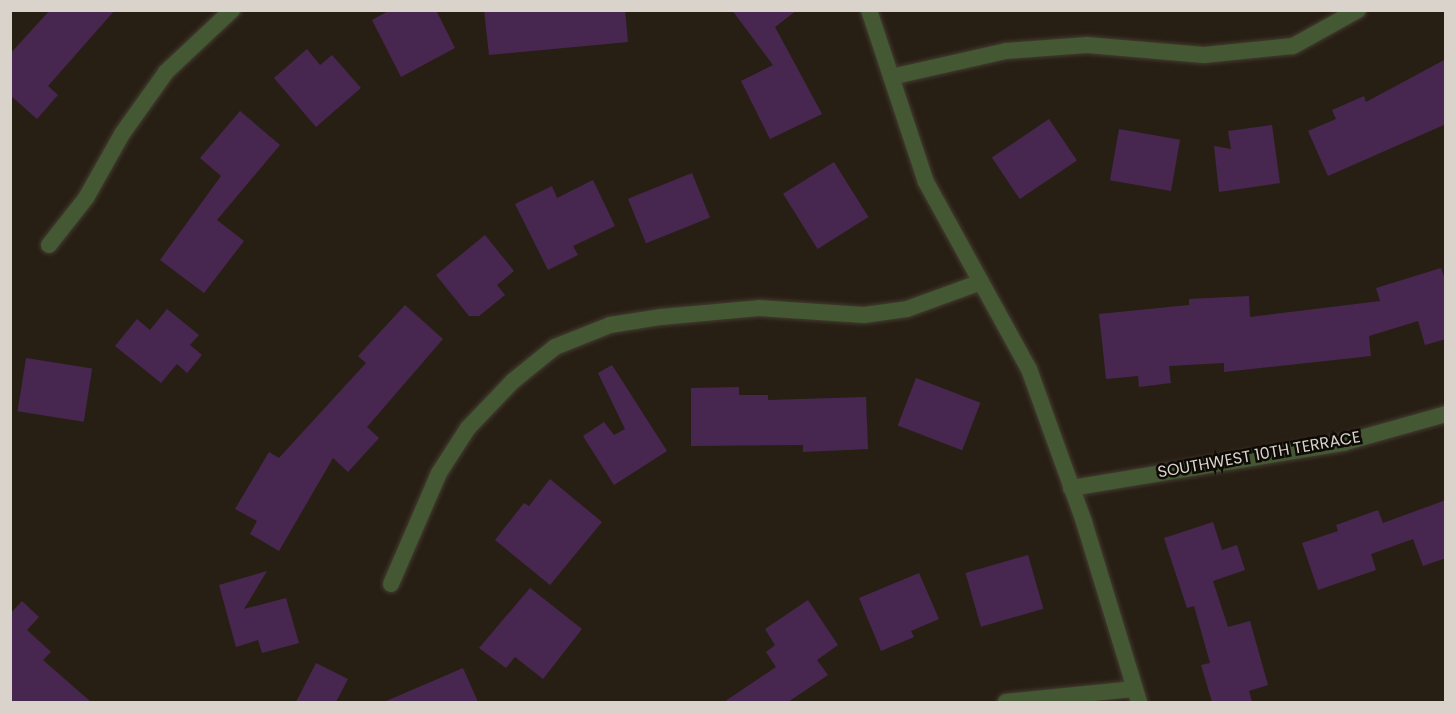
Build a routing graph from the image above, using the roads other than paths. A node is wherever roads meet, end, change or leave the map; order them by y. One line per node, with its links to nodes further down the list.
1 (232, 10): 5 (street)
2 (869, 10): 4 (street)
3 (1358, 10): 4 (street)
4 (891, 76): 6 (street)
5 (48, 244)
6 (981, 282): 8 (street); 9 (street)
7 (1446, 414): 8 (street, SOUTHWEST 10TH TERRACE)
8 (1071, 488): 10 (street)
9 (392, 584)
10 (1136, 696): 11 (street)
11 (1006, 702)

